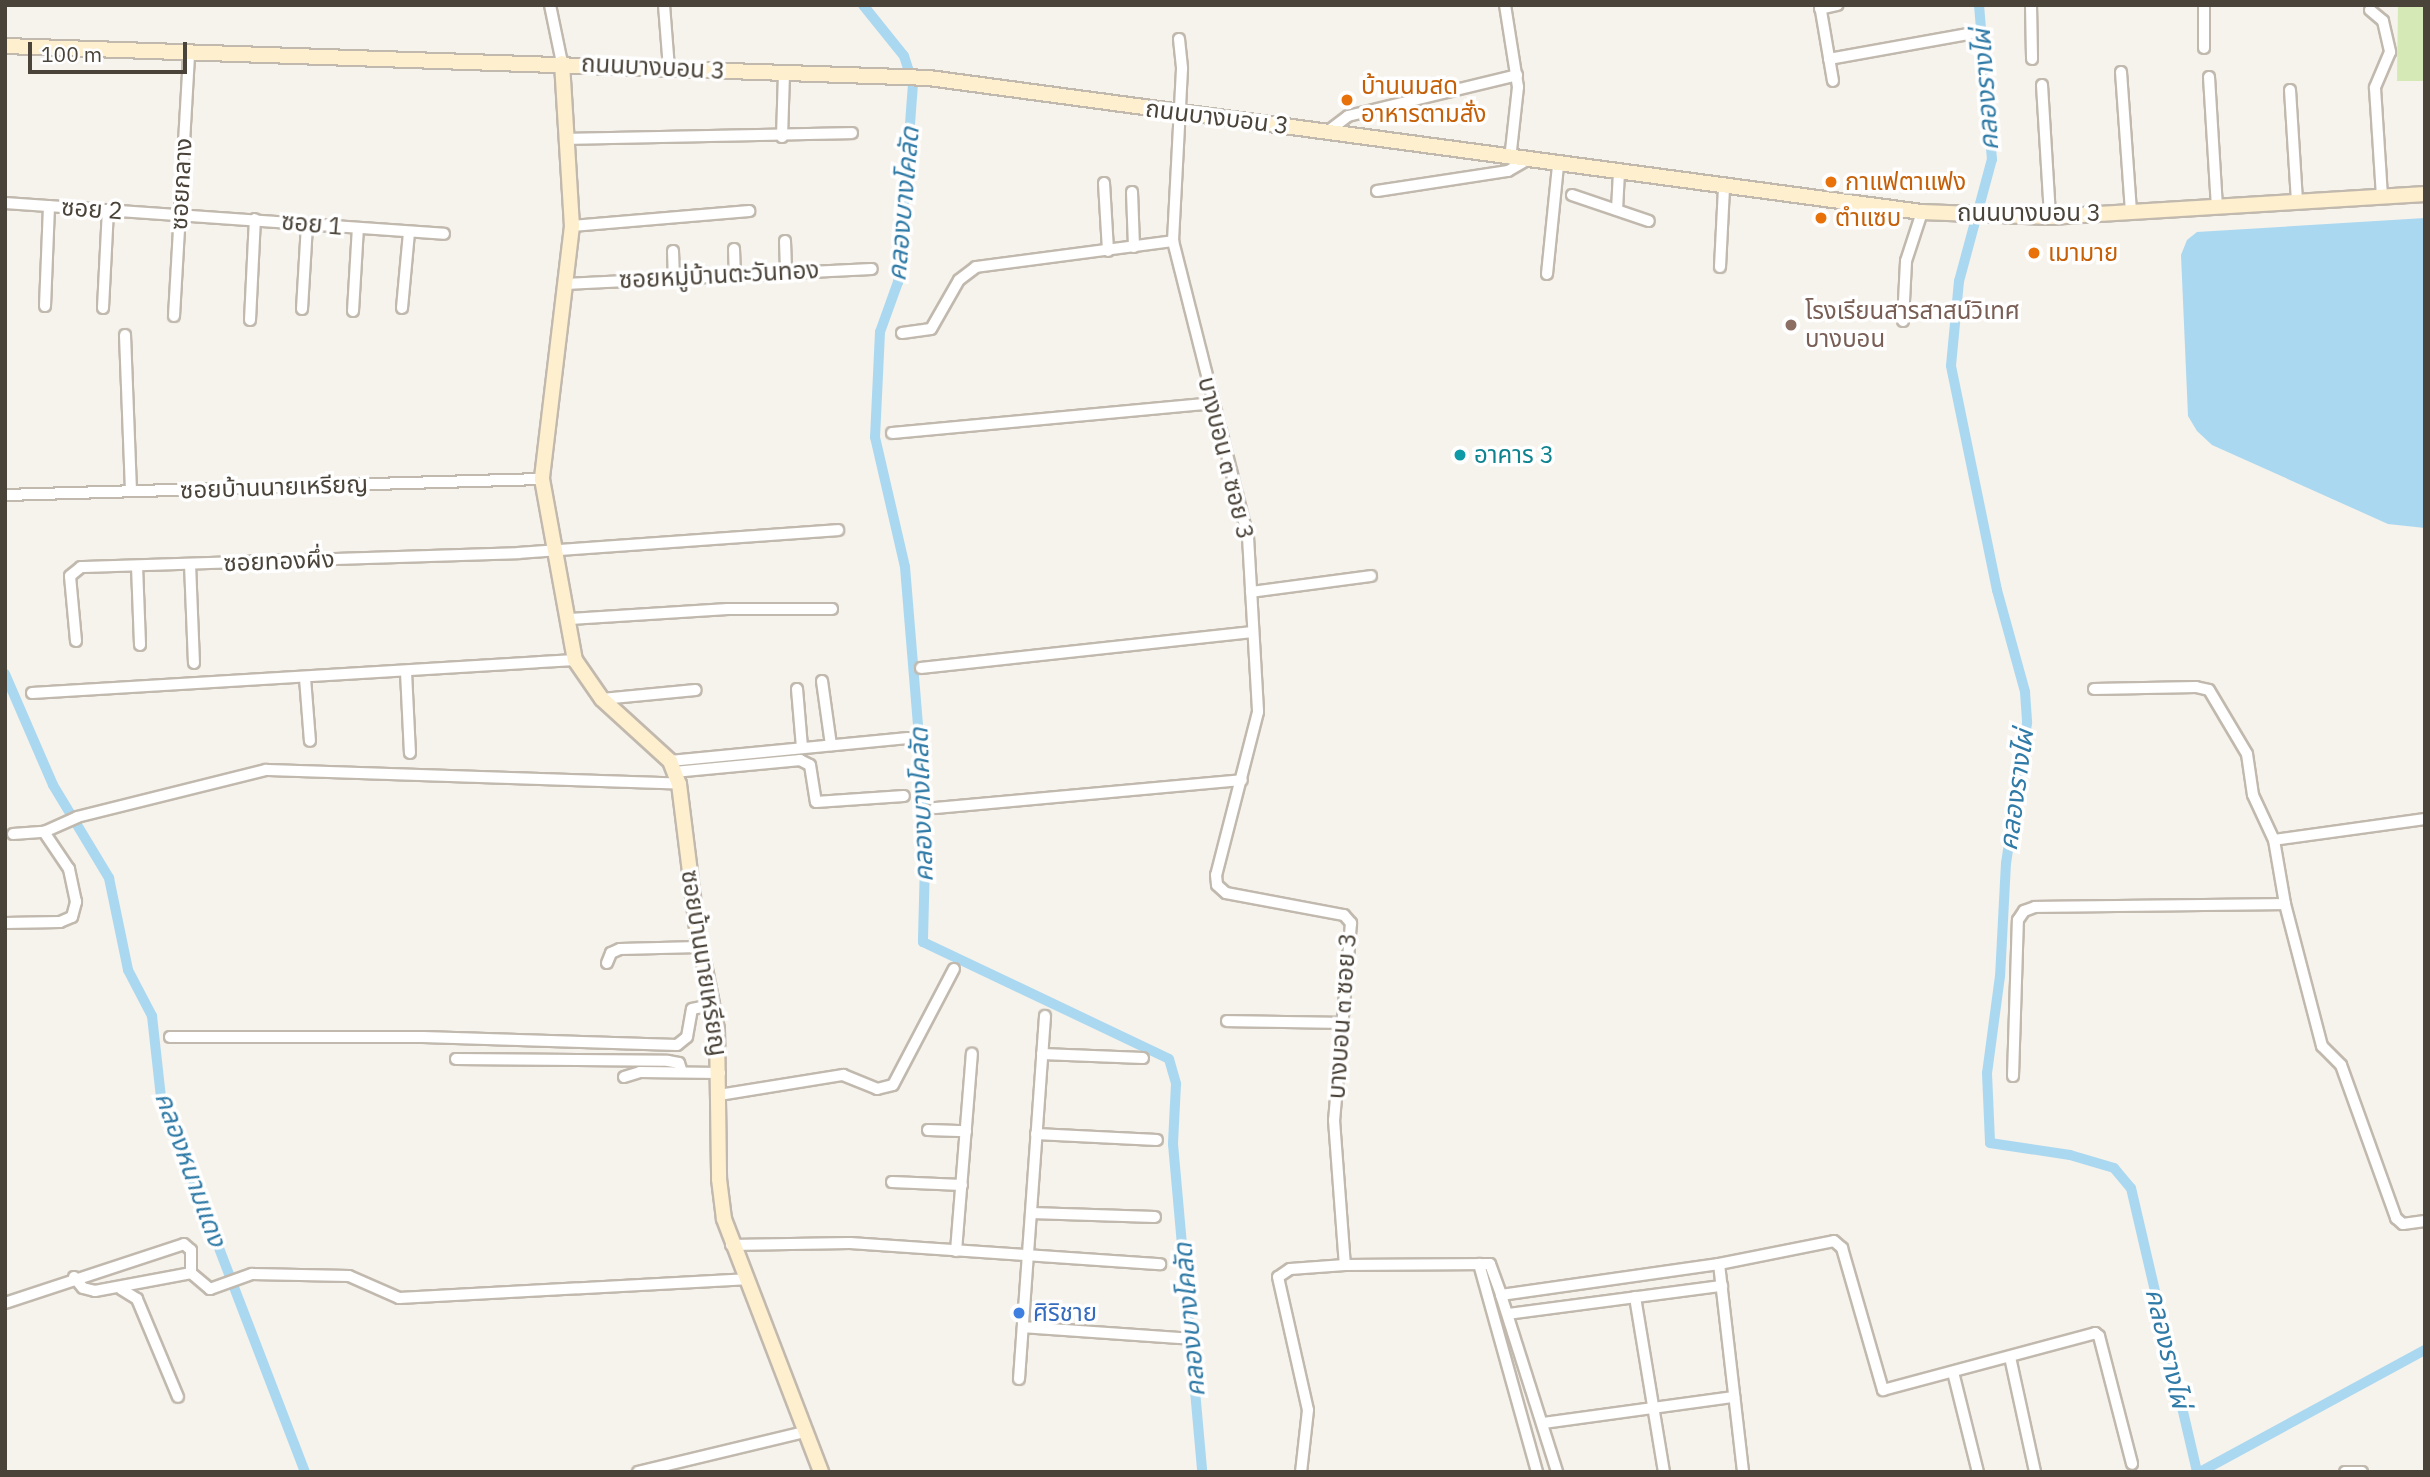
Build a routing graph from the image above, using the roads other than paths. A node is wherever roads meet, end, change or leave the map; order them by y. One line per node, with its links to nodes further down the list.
1 (550, 5): 16 (street)
2 (664, 5): 17 (street)
3 (1505, 5): 20 (street)
4 (1838, 5): 7 (street)
5 (2031, 5): 15 (street)
6 (2204, 5): 12 (street)
7 (1820, 7): 14 (street)
8 (2370, 10): 39 (street)
9 (1974, 33): 14 (street)
10 (1180, 39): 25 (street, บางบอน ๓ ซอย 3)
11 (5, 46): 13 (main road, ถนนบางบอน 3)
12 (2204, 48)
13 (189, 52): 16 (main road, ถนนบางบอน 3); 49 (street, ซอยกลาง)
14 (1829, 59): 22 (street)
15 (2032, 59)
16 (562, 63): 17 (main road, ถนนบางบอน 3); 29 (main road)
17 (669, 68): 19 (main road, ถนนบางบอน 3)
18 (2121, 72): 48 (street)
19 (784, 73): 25 (main road, ถนนบางบอน 3); 28 (street)
20 (1517, 75): 26 (street); 30 (street)
21 (2209, 77): 43 (street)
22 (1833, 81)
23 (2042, 85): 50 (street)
24 (2290, 90): 40 (street)
25 (1178, 113): 26 (main road, ถนนบางบอน 3); 59 (street, บางบอน ๓ ซอย 3)
26 (1327, 132): 30 (main road, ถนนบางบอน 3)
27 (852, 133): 28 (street)
28 (782, 137): 29 (street)
29 (567, 139): 54 (main road)
30 (1518, 160): 31 (main road, ถนนบางบอน 3); 35 (street)
31 (1558, 165): 32 (main road, ถนนบางบอน 3); 68 (street)
32 (1619, 173): 34 (main road, ถนนบางบอน 3); 45 (street)
33 (1104, 183): 63 (street)
34 (1724, 187): 47 (main road, ถนนบางบอน 3); 64 (street)
35 (1377, 191)
36 (1132, 192): 60 (street)
37 (2425, 194): 39 (main road, ถนนบางบอน 3)
38 (1572, 195): 45 (street)
39 (2382, 197): 40 (main road, ถนนบางบอน 3)
40 (2297, 202): 43 (main road, ถนนบางบอน 3)
41 (5, 203): 42 (street, ซอย 2)
42 (49, 206): 44 (street, ซอย 2); 71 (street)
43 (2217, 207): 48 (main road, ถนนบางบอน 3)
44 (108, 209): 49 (street, ซอย 2); 72 (street)
45 (1617, 210): 52 (street)
46 (749, 211): 54 (street)
47 (1922, 212): 50 (main road, ถนนบางบอน 3); 78 (street)
48 (2131, 212): 50 (main road, ถนนบางบอน 3)
49 (179, 214): 51 (street, ซอย 1); 76 (street, ซอยกลาง)
50 (2050, 217)
51 (255, 219): 53 (street, ซอย 1); 77 (street)
52 (1649, 221)
53 (307, 224): 55 (street, ซอย 1); 73 (street)
54 (572, 226): 70 (main road)
55 (358, 228): 56 (street, ซอย 1); 75 (street)
56 (409, 232): 57 (street, ซอย 1); 74 (street)
57 (444, 234)
58 (785, 241): 66 (street)
59 (1174, 241): 60 (street); 81 (street, บางบอน ๓ ซอย 3)
60 (1134, 247): 63 (street)
61 (734, 249): 67 (street)
62 (673, 251): 69 (street)
63 (1108, 251): 79 (street)
64 (1720, 267)
65 (872, 269): 66 (street, ซอยหมู่บ้านตะวันทอง)
66 (786, 271): 67 (street, ซอยหมู่บ้านตะวันทอง)
67 (735, 273): 69 (street, ซอยหมู่บ้านตะวันทอง)
68 (1547, 274)
69 (674, 275): 70 (street, ซอยหมู่บ้านตะวันทอง)
70 (565, 284): 83 (main road)
71 (45, 306)
72 (103, 308)
73 (302, 309)
74 (402, 309)
75 (353, 311)
76 (174, 316)
77 (250, 320)
78 (1903, 321)
79 (902, 333)
80 (125, 335): 84 (street)
81 (1213, 403): 82 (street); 91 (street, บางบอน ๓ ซอย 3)
82 (892, 433)
83 (542, 479): 84 (street, ซอยบ้านนายเหรียญ); 87 (main road)
84 (131, 491): 85 (street, ซอยบ้านนายเหรียญ)
85 (5, 495)
86 (838, 530): 87 (street, ซอยทองผึ่ง)
87 (558, 548): 88 (street, ซอยทองผึ่ง); 93 (main road)
88 (190, 564): 89 (street, ซอยทองผึ่ง); 98 (street)
89 (137, 566): 95 (street, ซอยทองผึ่ง); 96 (street)
90 (1371, 576): 91 (street)
91 (1251, 592): 94 (street, บางบอน ๓ ซอย 3)
92 (832, 609): 93 (street)
93 (570, 619): 97 (main road)
94 (1252, 632): 99 (street); 114 (street, บางบอน ๓ ซอย 3)
95 (76, 642)
96 (140, 645)
97 (575, 660): 100 (street); 107 (main road)
98 (194, 663)
99 (921, 668)
100 (405, 672): 101 (street); 112 (street)
101 (305, 678): 106 (street); 109 (street)
102 (822, 681): 110 (street)
103 (797, 689): 111 (street)
104 (2094, 689): 120 (street)
105 (696, 690): 107 (street)
106 (32, 693)
107 (603, 699): 113 (main road)
108 (908, 738): 110 (street)
109 (310, 741)
110 (831, 745): 111 (street)
111 (802, 747): 113 (street)
112 (410, 753)
113 (675, 772): 115 (street); 118 (street); 123 (main road, ซอยบ้านนายเหรียญ)
114 (1242, 780): 116 (street); 129 (street, บางบอน ๓ ซอย 3)
115 (904, 796)
116 (935, 808)
117 (2425, 819): 120 (street)
118 (44, 832): 119 (street); 122 (street)
119 (13, 834)
120 (2274, 840): 121 (street)
121 (2285, 904): 137 (street); 148 (street)
122 (5, 923)
123 (699, 947): 124 (street); 126 (main road, ซอยบ้านนายเหรียญ)
124 (607, 963)
125 (954, 969): 139 (street)
126 (711, 1004): 130 (street); 136 (main road, ซอยบ้านนายเหรียญ)
127 (1045, 1016): 132 (street)
128 (1227, 1021): 129 (street)
129 (1342, 1023): 155 (street, บางบอน ๓ ซอย 3)
130 (170, 1037)
131 (972, 1054): 141 (street)
132 (1042, 1054): 133 (street); 142 (street)
133 (1143, 1058)
134 (456, 1059): 135 (street)
135 (682, 1072): 136 (street); 138 (street)
136 (720, 1073): 139 (main road, ซอยบ้านนายเหรียญ)
137 (2013, 1076)
138 (624, 1077)
139 (719, 1095): 149 (main road, ซอยบ้านนายเหรียญ)
140 (928, 1130): 141 (street)
141 (966, 1131): 145 (street)
142 (1036, 1133): 143 (street); 146 (street)
143 (1157, 1140)
144 (892, 1182): 145 (street)
145 (962, 1185): 150 (street)
146 (1031, 1213): 147 (street); 151 (street)
147 (1155, 1217)
148 (2425, 1221)
149 (731, 1245): 150 (street); 158 (main road, ซอยบ้านนายเหรียญ)
150 (956, 1251): 151 (street)
151 (1026, 1255): 152 (street); 165 (street)
152 (1160, 1264)
153 (1479, 1264): 155 (street); 161 (street); 180 (street)
154 (1719, 1264): 159 (street); 161 (street); 168 (street)
155 (1345, 1265): 179 (street)
156 (191, 1273): 157 (street); 158 (street); 160 (street)
157 (74, 1277): 160 (street); 163 (street)
158 (745, 1279): 174 (main road, ซอยบ้านนายเหรียญ)
159 (1722, 1286): 162 (street); 171 (street)
160 (121, 1289): 170 (street)
161 (1501, 1295): 164 (street)
162 (1635, 1297): 164 (street); 172 (street)
163 (5, 1303)
164 (1508, 1314): 173 (street)
165 (1023, 1327): 166 (street); 169 (street)
166 (1182, 1338)
167 (2010, 1357): 168 (street); 175 (street); 185 (street)
168 (1953, 1372): 184 (street)
169 (1019, 1378)
170 (178, 1397)
171 (1734, 1398): 172 (street); 183 (street)
172 (1654, 1406): 173 (street); 182 (street)
173 (1543, 1423): 176 (street)
174 (806, 1432): 177 (street); 178 (main road, ซอยบ้านนายเหรียญ)
175 (2132, 1464)
176 (1557, 1471): 181 (street)
177 (638, 1472)
178 (821, 1472)
179 (1301, 1472)
180 (1537, 1472)
181 (1550, 1472)
182 (1664, 1472)
183 (1743, 1472)
184 (1978, 1472)
185 (2035, 1472)
186 (2345, 1472): 187 (street)
187 (2362, 1472)

